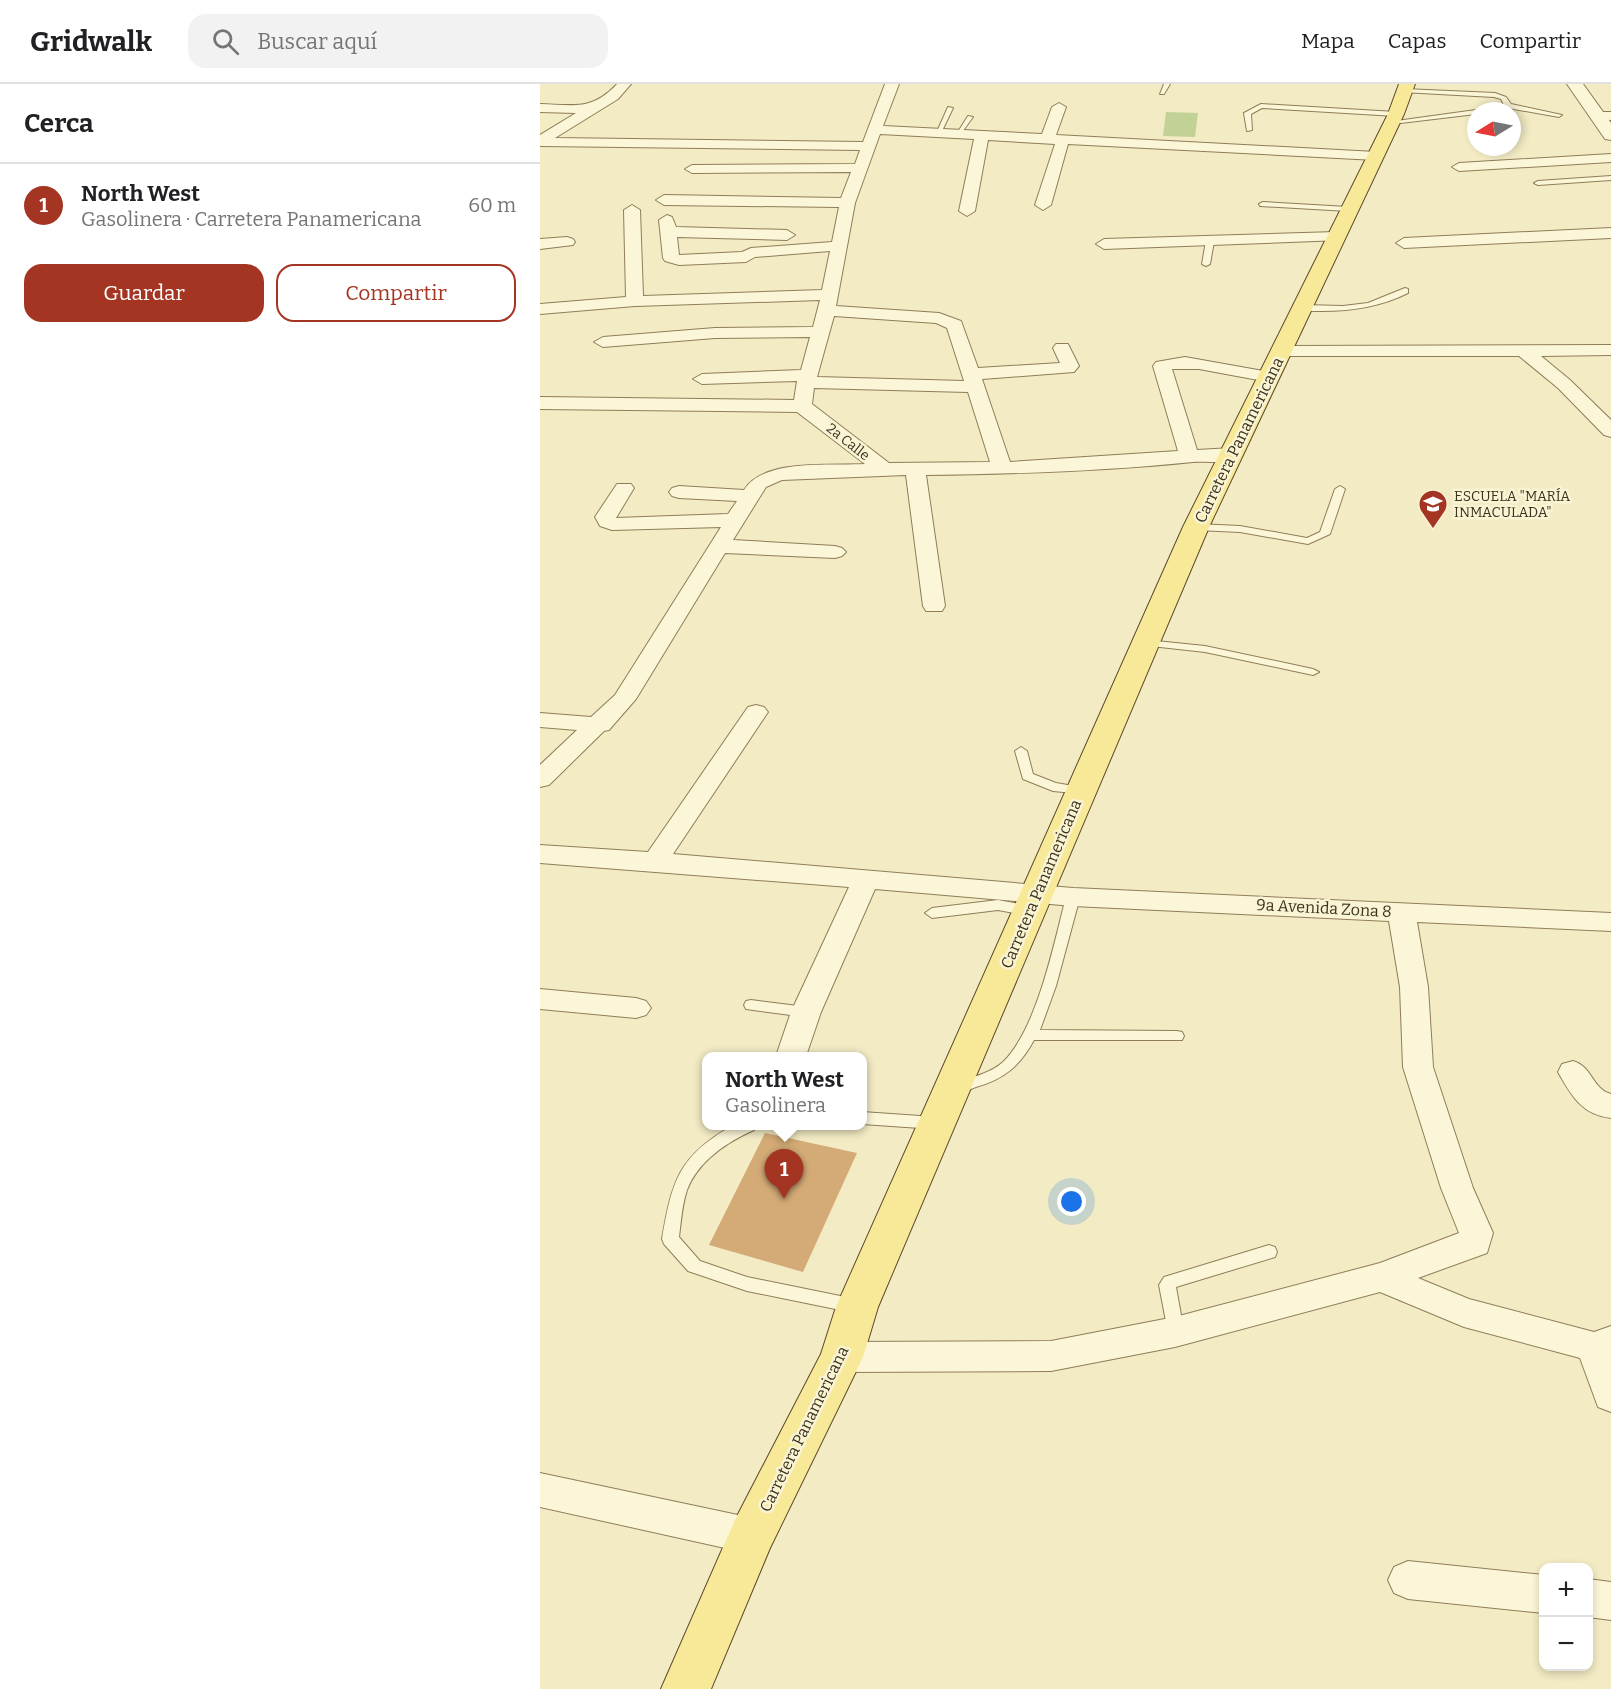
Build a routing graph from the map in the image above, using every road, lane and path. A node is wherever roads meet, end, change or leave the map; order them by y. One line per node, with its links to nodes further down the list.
1 (624, 84): 13 (street)
2 (892, 84): 23 (street)
3 (1167, 84): 6 (lane)
4 (1575, 84): 16 (street)
5 (1590, 84): 16 (street)
6 (1162, 93)
7 (1506, 102): 8 (lane)
8 (1400, 103): 14 (lane); 18 (lane); 27 (main road, Carretera Panamericana)
9 (1059, 107): 24 (street)
10 (540, 108): 13 (street)
11 (950, 108): 19 (lane)
12 (1521, 108): 15 (lane)
13 (593, 109): 25 (street)
14 (1467, 111)
15 (1559, 115)
16 (1607, 115): 22 (street)
17 (970, 117): 20 (lane)
18 (1249, 130)
19 (938, 133): 20 (street); 23 (street)
20 (958, 134): 21 (street)
21 (982, 135): 24 (street); 40 (street)
22 (1611, 135)
23 (872, 138): 25 (street); 31 (street)
24 (1055, 138): 26 (street); 38 (street)
25 (540, 141)
26 (1138, 143): 27 (street); 28 (street)
27 (1376, 156): 41 (main road, Carretera Panamericana)
28 (1131, 157)
29 (1611, 158): 30 (street)
30 (1459, 167)
31 (859, 168): 32 (street); 36 (street)
32 (692, 169)
33 (1611, 178): 34 (lane)
34 (1538, 183)
35 (664, 200): 36 (street)
36 (847, 203): 43 (street)
37 (1263, 204): 41 (lane)
38 (1043, 205)
39 (632, 210): 53 (street)
40 (967, 212)
41 (1342, 223): 45 (street); 55 (main road, Carretera Panamericana)
42 (1611, 233): 46 (street)
43 (839, 241): 50 (street); 50 (street); 54 (street)
44 (567, 242): 47 (street)
45 (1210, 242): 48 (street); 51 (lane)
46 (1404, 243)
47 (540, 244)
48 (1104, 244)
49 (706, 246): 50 (street)
50 (750, 253)
51 (1206, 264)
52 (1405, 291): 55 (lane)
53 (635, 302): 54 (street); 56 (street)
54 (828, 302): 57 (street); 65 (street)
55 (1303, 308): 62 (main road, Carretera Panamericana)
56 (540, 309)
57 (819, 332): 58 (street); 64 (street)
58 (603, 342)
59 (1062, 348): 65 (street)
60 (1523, 350): 61 (street); 62 (street); 68 (street)
61 (1611, 350)
62 (1276, 364): 69 (main road, Carretera Panamericana); 70 (street)
63 (702, 379): 64 (street)
64 (807, 379): 65 (street); 67 (street)
65 (974, 381): 71 (street)
66 (540, 403): 67 (street)
67 (802, 406): 72 (street, 2a Calle)
68 (1611, 431)
69 (1232, 454): 70 (street, 2a Calle); 79 (main road, Carretera Panamericana)
70 (1189, 457): 71 (street, 2a Calle)
71 (1002, 468): 73 (street, 2a Calle)
72 (884, 469): 73 (street, 2a Calle); 77 (street)
73 (915, 470): 82 (street)
74 (624, 488): 78 (street)
75 (1340, 489): 79 (lane)
76 (679, 492): 77 (street)
77 (751, 496): 78 (street)
78 (735, 520): 80 (street)
79 (1196, 527): 83 (main road, Carretera Panamericana)
80 (720, 546): 81 (street); 87 (street)
81 (835, 552)
82 (934, 606)
83 (1146, 643): 84 (lane); 90 (main road, Carretera Panamericana)
84 (1313, 672)
85 (756, 712): 92 (street)
86 (540, 720): 87 (street)
87 (600, 725): 89 (street)
88 (1020, 750): 90 (lane)
89 (540, 779)
90 (1082, 791): 95 (main road, Carretera Panamericana)
91 (540, 854): 92 (street, 9a Avenida Zona 8)
92 (655, 861): 93 (street, 9a Avenida Zona 8)
93 (866, 880): 95 (street, 9a Avenida Zona 8); 102 (street)
94 (1073, 897): 95 (street, 9a Avenida Zona 8); 96 (street, 9a Avenida Zona 8); 103 (lane)
95 (1033, 902): 97 (lane); 107 (main road, Carretera Panamericana)
96 (1401, 912): 98 (street, 9a Avenida Zona 8); 113 (street)
97 (932, 913)
98 (1611, 922)
99 (540, 999): 101 (street)
100 (751, 1005): 102 (lane)
101 (636, 1008)
102 (806, 1012): 105 (street)
103 (1028, 1035): 104 (lane); 107 (lane)
104 (1177, 1036)
105 (792, 1052)
106 (1573, 1072): 108 (street)
107 (952, 1089): 110 (main road, Carretera Panamericana)
108 (1611, 1106)
109 (867, 1118): 110 (lane)
110 (937, 1123): 114 (main road, Carretera Panamericana)
111 (737, 1130): 114 (lane)
112 (1269, 1252): 115 (lane)
113 (1381, 1277): 115 (street); 116 (street)
114 (857, 1307): 117 (main road, Carretera Panamericana)
115 (1174, 1332): 117 (street)
116 (1603, 1344): 118 (street)
117 (842, 1357): 120 (main road, Carretera Panamericana)
118 (1611, 1396)
119 (540, 1490): 120 (street)
120 (752, 1536): 125 (main road, Carretera Panamericana)
121 (1408, 1580): 122 (street)
122 (1539, 1593)
123 (1593, 1598): 124 (street)
124 (1611, 1600)
125 (686, 1689)

